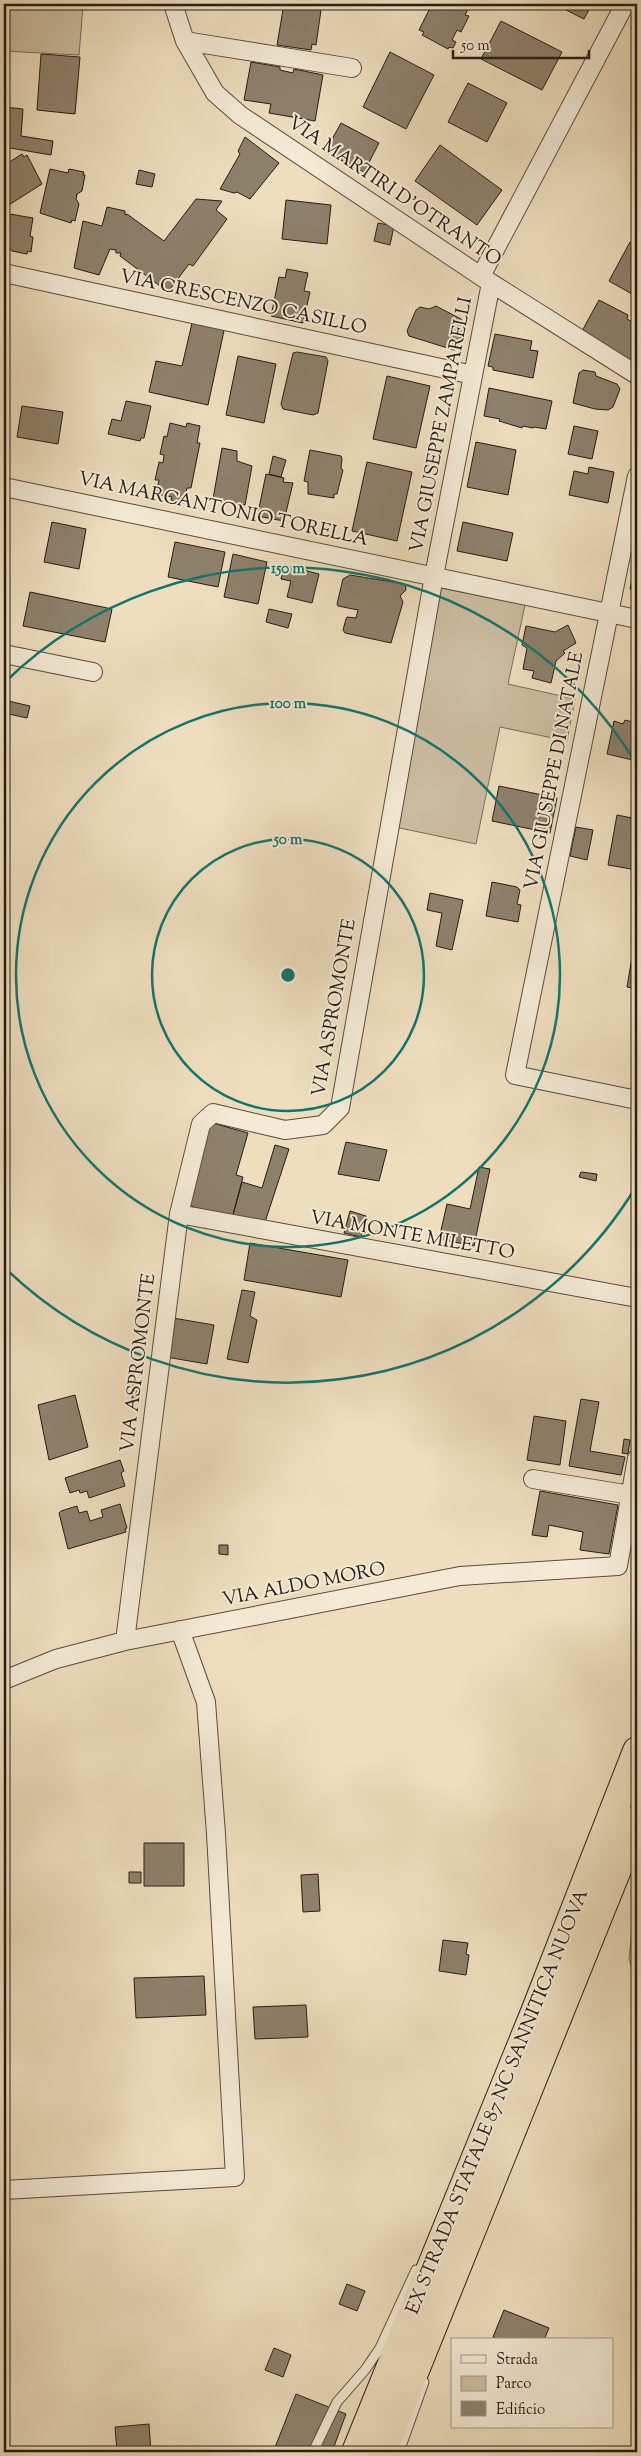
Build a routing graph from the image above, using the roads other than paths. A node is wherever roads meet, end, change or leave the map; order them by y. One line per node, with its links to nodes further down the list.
1 (173, 4): 3 (street, VIA MARTIRI D'OTRANTO)
2 (625, 4): 6 (street, VIA GIUSEPPE ZAMPARELLI)
3 (185, 40): 4 (street); 6 (street, VIA MARTIRI D'OTRANTO)
4 (352, 68)
5 (4, 273): 7 (street, VIA CRESCENZO CASILLO)
6 (486, 279): 7 (street, VIA GIUSEPPE ZAMPARELLI); 8 (street, VIA MARTIRI D'OTRANTO)
7 (473, 375): 11 (street, VIA GIUSEPPE ZAMPARELLI)
8 (637, 376)
9 (637, 476): 12 (street, VIA GIUSEPPE DI NATALE)
10 (4, 486): 11 (street, VIA MARCANTONIO TORELLA)
11 (434, 576): 12 (street, VIA MARCANTONIO TORELLA); 17 (street, VIA ASPROMONTE)
12 (608, 613): 13 (street, VIA MARCANTONIO TORELLA); 16 (street, VIA GIUSEPPE DI NATALE)
13 (637, 619)
14 (4, 654): 15 (street)
15 (93, 672)
16 (637, 1100)
17 (179, 1214): 18 (street, VIA MONTE MILETTO); 23 (street, VIA ASPROMONTE)
18 (637, 1298)
19 (637, 1458): 21 (street)
20 (533, 1480): 21 (street)
21 (631, 1495): 22 (street, VIA ALDO MORO)
22 (180, 1630): 23 (street, VIA ALDO MORO); 28 (street)
23 (125, 1641): 24 (street, VIA ALDO MORO)
24 (4, 1680)
25 (637, 1751): 27 (highway, EX STRADA STATALE 87 NC SANNITICA NUOVA)
26 (637, 1820): 31 (highway, EX STRADA STATALE 87 NC SANNITICA NUOVA)
27 (470, 2171): 29 (lane); 35 (highway, EX STRADA STATALE 87 NC SANNITICA NUOVA)
28 (4, 2190)
29 (431, 2242)
30 (422, 2259): 34 (lane)
31 (455, 2271): 32 (lane); 36 (highway, EX STRADA STATALE 87 NC SANNITICA NUOVA)
32 (437, 2342)
33 (429, 2369): 37 (lane)
34 (313, 2452)
35 (356, 2452)
36 (382, 2452)
37 (399, 2452)

